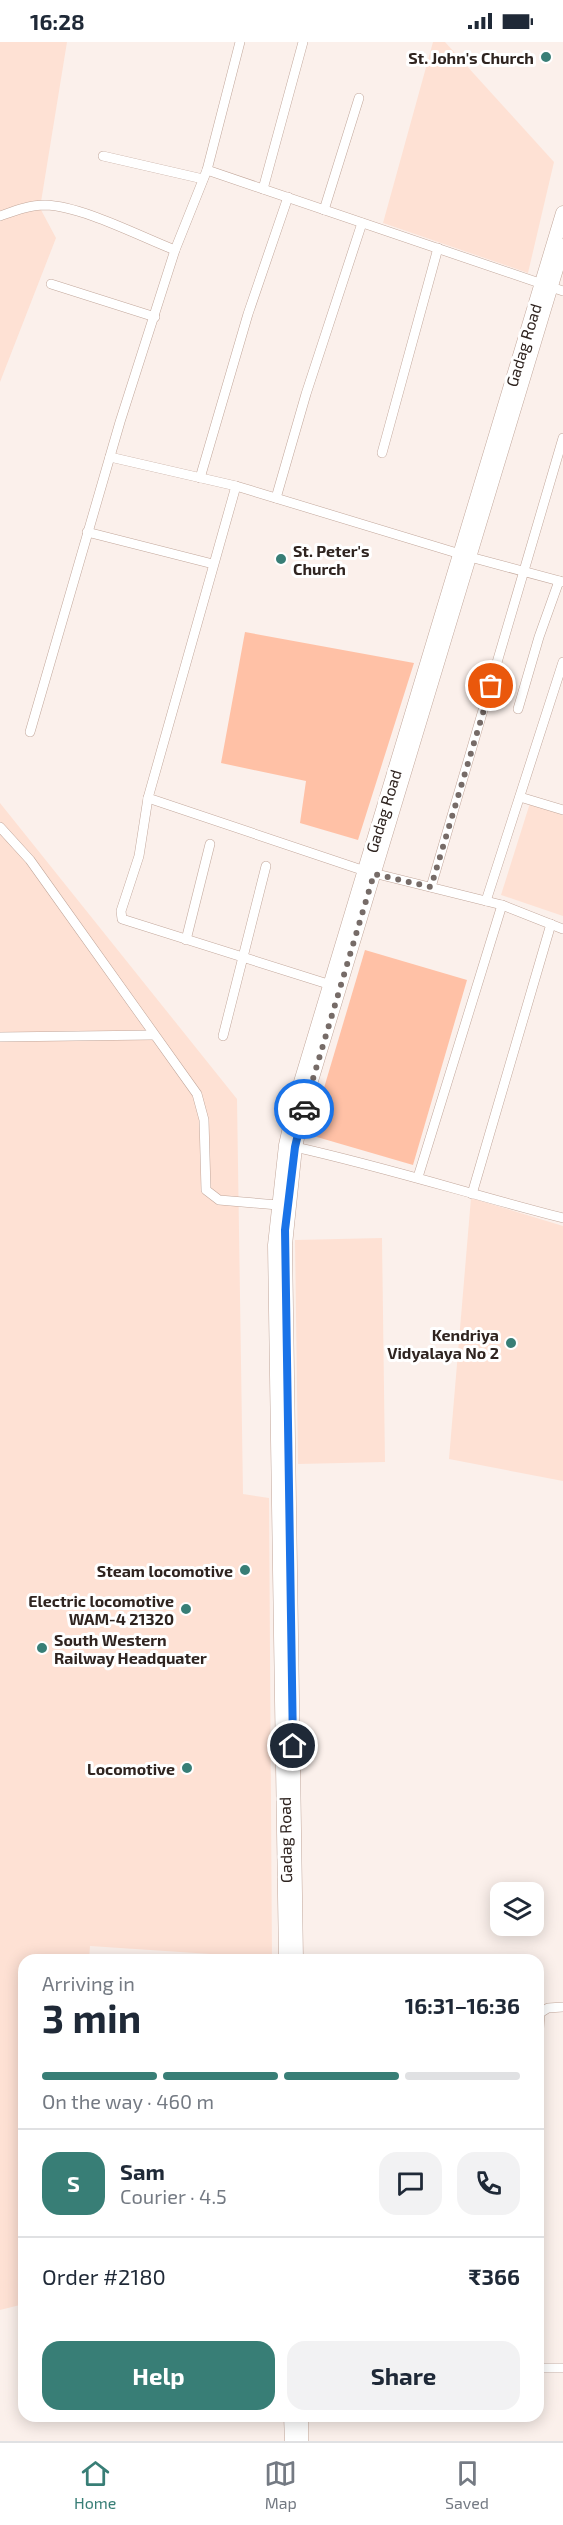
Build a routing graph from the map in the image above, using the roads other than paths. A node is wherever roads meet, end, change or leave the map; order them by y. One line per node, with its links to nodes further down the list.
1 (240, 42): 5 (street)
2 (303, 42): 6 (street)
3 (359, 98): 8 (street)
4 (103, 156): 5 (street)
5 (205, 174): 6 (street); 14 (street)
6 (262, 189): 7 (street)
7 (288, 197): 8 (street); 21 (street)
8 (324, 210): 11 (street)
9 (563, 213): 16 (highway, Gadag Road)
10 (0, 216): 14 (street)
11 (362, 223): 13 (street); 23 (street)
12 (563, 246): 16 (highway, Gadag Road)
13 (438, 248): 16 (street); 19 (street)
14 (175, 250): 17 (street)
15 (51, 284): 17 (street)
16 (552, 287): 25 (highway, Gadag Road)
17 (155, 317): 20 (street)
18 (563, 438): 27 (street)
19 (382, 453)
20 (110, 457): 21 (street); 24 (street)
21 (200, 478): 22 (street)
22 (236, 486): 23 (street); 26 (street)
23 (276, 498): 25 (street)
24 (87, 532): 26 (street); 31 (street)
25 (465, 556): 27 (street); 38 (highway, Gadag Road)
26 (213, 564): 33 (street)
27 (523, 571): 28 (street); 39 (street)
28 (561, 582): 30 (street)
29 (563, 662): 32 (street)
30 (518, 709)
31 (30, 732)
32 (520, 797): 34 (street); 40 (street)
33 (147, 798): 38 (street); 44 (street)
34 (563, 810)
35 (0, 827): 47 (street)
36 (210, 844): 44 (street)
37 (266, 866): 45 (street)
38 (369, 872): 39 (street); 46 (highway, Gadag Road); 50 (highway, Gadag Road)
39 (431, 887): 40 (street)
40 (486, 901): 41 (street)
41 (502, 905): 42 (street); 51 (street)
42 (551, 924): 43 (street); 52 (street)
43 (563, 929)
44 (186, 940): 45 (street)
45 (242, 957): 46 (street); 48 (street)
46 (331, 986): 53 (highway, Gadag Road)
47 (153, 1035): 49 (street); 53 (street)
48 (223, 1036)
49 (0, 1037)
50 (295, 1147): 51 (street); 56 (highway, Gadag Road)
51 (418, 1177): 52 (street)
52 (472, 1194): 54 (street)
53 (278, 1205): 55 (highway, Gadag Road)
54 (563, 1218)
55 (286, 1954)
56 (296, 1954)
57 (563, 2007): 58 (street)
58 (544, 2011)
59 (544, 2368): 60 (street)
60 (563, 2368)
61 (291, 2422): 63 (highway)
62 (301, 2422): 64 (highway)
63 (292, 2441)
64 (301, 2441)

